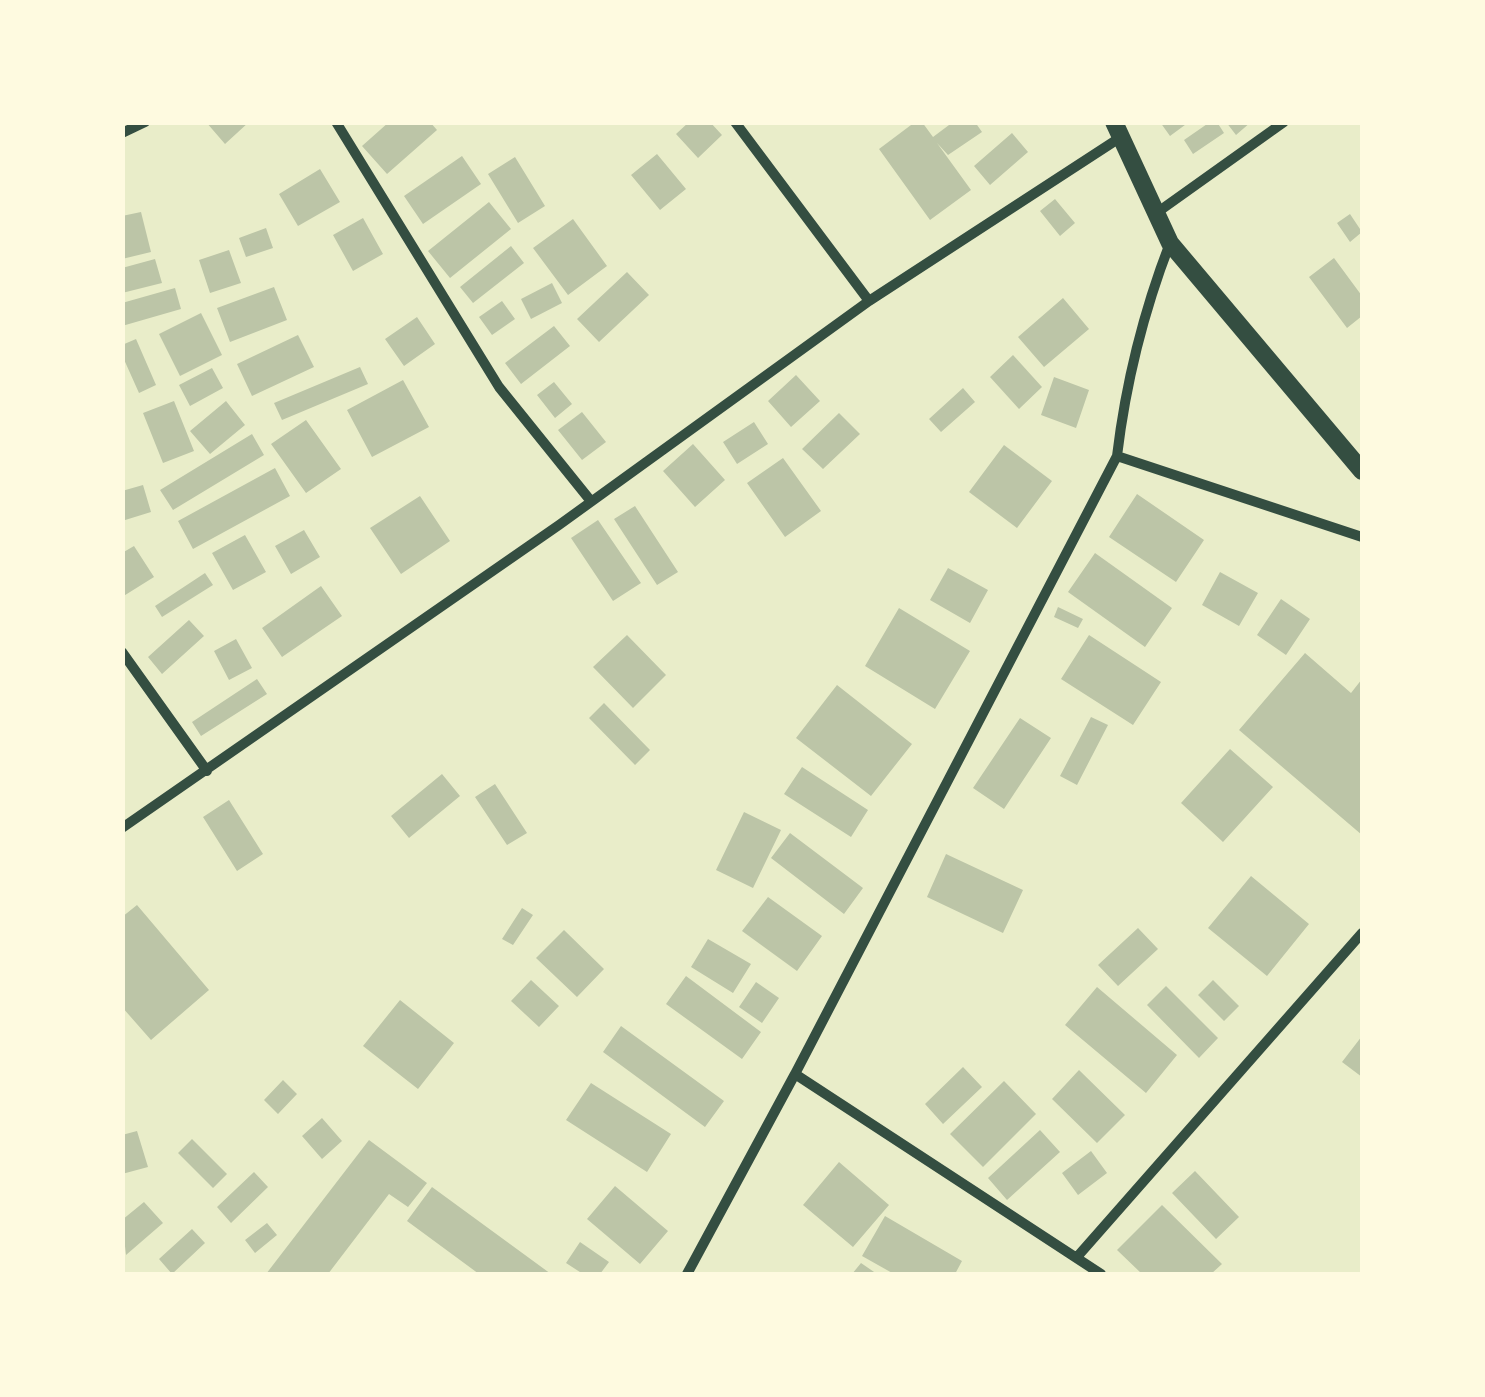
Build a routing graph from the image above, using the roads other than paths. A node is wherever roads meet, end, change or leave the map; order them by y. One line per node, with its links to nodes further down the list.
1 (144, 122): 6 (street)
2 (336, 122): 12 (street)
3 (735, 122): 9 (street)
4 (1284, 122): 7 (street)
5 (1118, 130): 7 (street); 9 (street)
6 (122, 133)
7 (1155, 214): 8 (street)
8 (1170, 243): 10 (street); 11 (street)
9 (869, 301): 12 (street)
10 (1117, 456): 13 (street); 18 (street)
11 (1362, 472)
12 (590, 500): 15 (street)
13 (1362, 537)
14 (122, 652): 15 (street)
15 (207, 771): 16 (street)
16 (122, 828)
17 (1362, 933): 19 (street)
18 (794, 1074): 19 (street); 20 (street)
19 (1077, 1257): 21 (street)
20 (687, 1274)
21 (1101, 1274)

